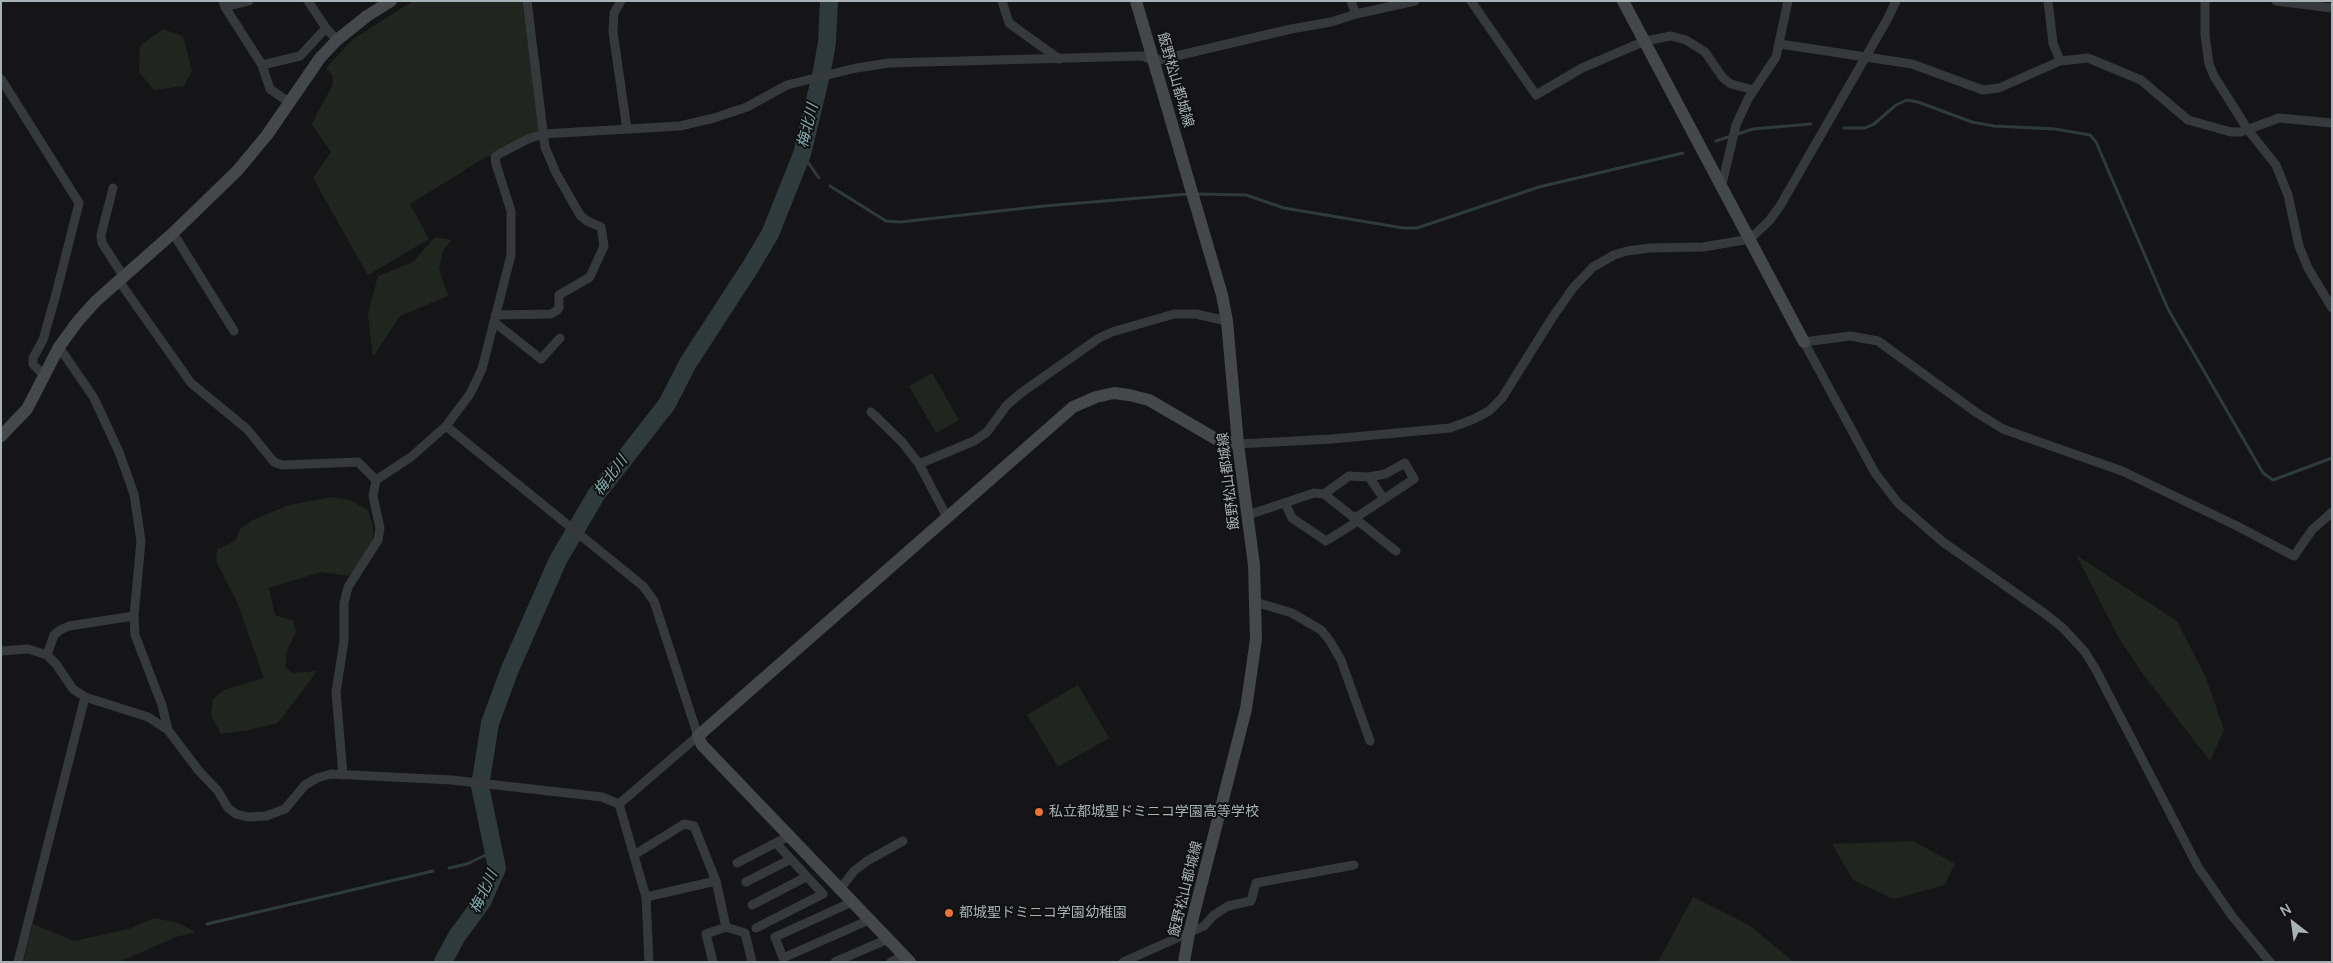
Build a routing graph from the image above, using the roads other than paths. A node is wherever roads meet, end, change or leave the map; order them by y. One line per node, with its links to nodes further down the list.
1 (249, 1): 17 (street)
2 (308, 1): 20 (street)
3 (391, 1): 21 (street)
4 (527, 1): 35 (street)
5 (621, 1): 33 (street)
6 (1002, 1): 25 (street)
7 (1136, 1): 26 (street, 飯野松山都城線)
8 (1351, 1): 19 (street)
9 (1415, 1): 19 (street)
10 (1471, 1): 22 (street)
11 (1623, 1): 22 (street)
12 (1788, 1): 23 (street)
13 (1896, 1): 24 (street)
14 (2048, 1): 27 (street)
15 (2205, 1): 34 (street)
16 (2276, 1): 18 (street)
17 (224, 4): 28 (street)
18 (2332, 8)
19 (1356, 14): 26 (street)
20 (326, 28): 21 (street); 28 (street)
21 (337, 40): 31 (street)
22 (1645, 41): 30 (street); 36 (street)
23 (1780, 44): 24 (street); 30 (street)
24 (1867, 56): 27 (street); 39 (street)
25 (1059, 59): 26 (street); 33 (street)
26 (1155, 61): 43 (street, 飯野松山都城線)
27 (2060, 61): 34 (street)
28 (262, 65): 31 (street)
29 (1, 79): 48 (street)
30 (1754, 90): 36 (street)
31 (290, 103): 38 (street)
32 (2332, 123): 34 (street)
33 (627, 129): 35 (street)
34 (2248, 130): 41 (street)
35 (543, 134): 42 (street); 42 (street)
36 (1722, 184): 39 (street)
37 (113, 188): 40 (street)
38 (173, 233): 40 (street); 44 (street)
39 (1750, 239): 46 (street); 52 (street)
40 (122, 279): 47 (street); 55 (street)
41 (2332, 308)
42 (494, 319): 45 (street); 50 (street)
43 (1227, 321): 52 (street, 飯野松山都城線); 53 (street)
44 (234, 331)
45 (560, 338)
46 (1804, 342): 59 (street); 102 (street)
47 (59, 347): 48 (street); 65 (street)
48 (45, 377): 51 (street)
49 (871, 412): 53 (street)
50 (446, 426): 55 (street); 70 (street)
51 (1, 436)
52 (1238, 444): 60 (street, 飯野松山都城線); 61 (street)
53 (919, 464): 61 (street)
54 (1370, 477): 56 (street); 57 (street); 57 (street)
55 (376, 480): 72 (street)
56 (1324, 494): 58 (street); 62 (street)
57 (1384, 499): 62 (street)
58 (1285, 503): 60 (street); 62 (street)
59 (2332, 512)
60 (1248, 515): 64 (street, 飯野松山都城線)
61 (948, 517): 70 (street)
62 (1356, 519): 63 (street)
63 (1396, 550)
64 (1255, 602): 71 (street); 91 (street, 飯野松山都城線)
65 (134, 616): 67 (street); 69 (street)
66 (1, 651): 67 (street)
67 (47, 655): 68 (street)
68 (85, 697): 69 (street); 94 (street)
69 (168, 730): 72 (street)
70 (698, 736): 73 (street); 74 (street)
71 (1370, 741)
72 (344, 775): 73 (street)
73 (619, 804): 77 (street)
74 (789, 836): 76 (street); 84 (street)
75 (903, 841): 84 (street)
76 (776, 843): 78 (street); 79 (street)
77 (634, 855): 82 (street); 85 (street)
78 (791, 860): 81 (street); 83 (street)
79 (737, 863)
80 (1354, 865): 91 (street)
81 (806, 876): 87 (street); 90 (street)
82 (716, 881): 85 (street); 89 (street)
83 (746, 882)
84 (840, 888): 86 (street)
85 (646, 897): 95 (street)
86 (852, 902): 88 (street); 88 (street)
87 (752, 905)
88 (870, 920): 92 (street)
89 (726, 927): 96 (street); 97 (street)
90 (756, 928)
91 (1189, 933): 100 (street); 101 (street, 飯野松山都城線)
92 (888, 938): 93 (street); 98 (street)
93 (907, 959): 99 (street)
94 (18, 962)
95 (648, 962)
96 (712, 962)
97 (752, 962)
98 (835, 962)
99 (891, 962)
100 (1123, 962)
101 (1184, 962)
102 (2270, 962)

